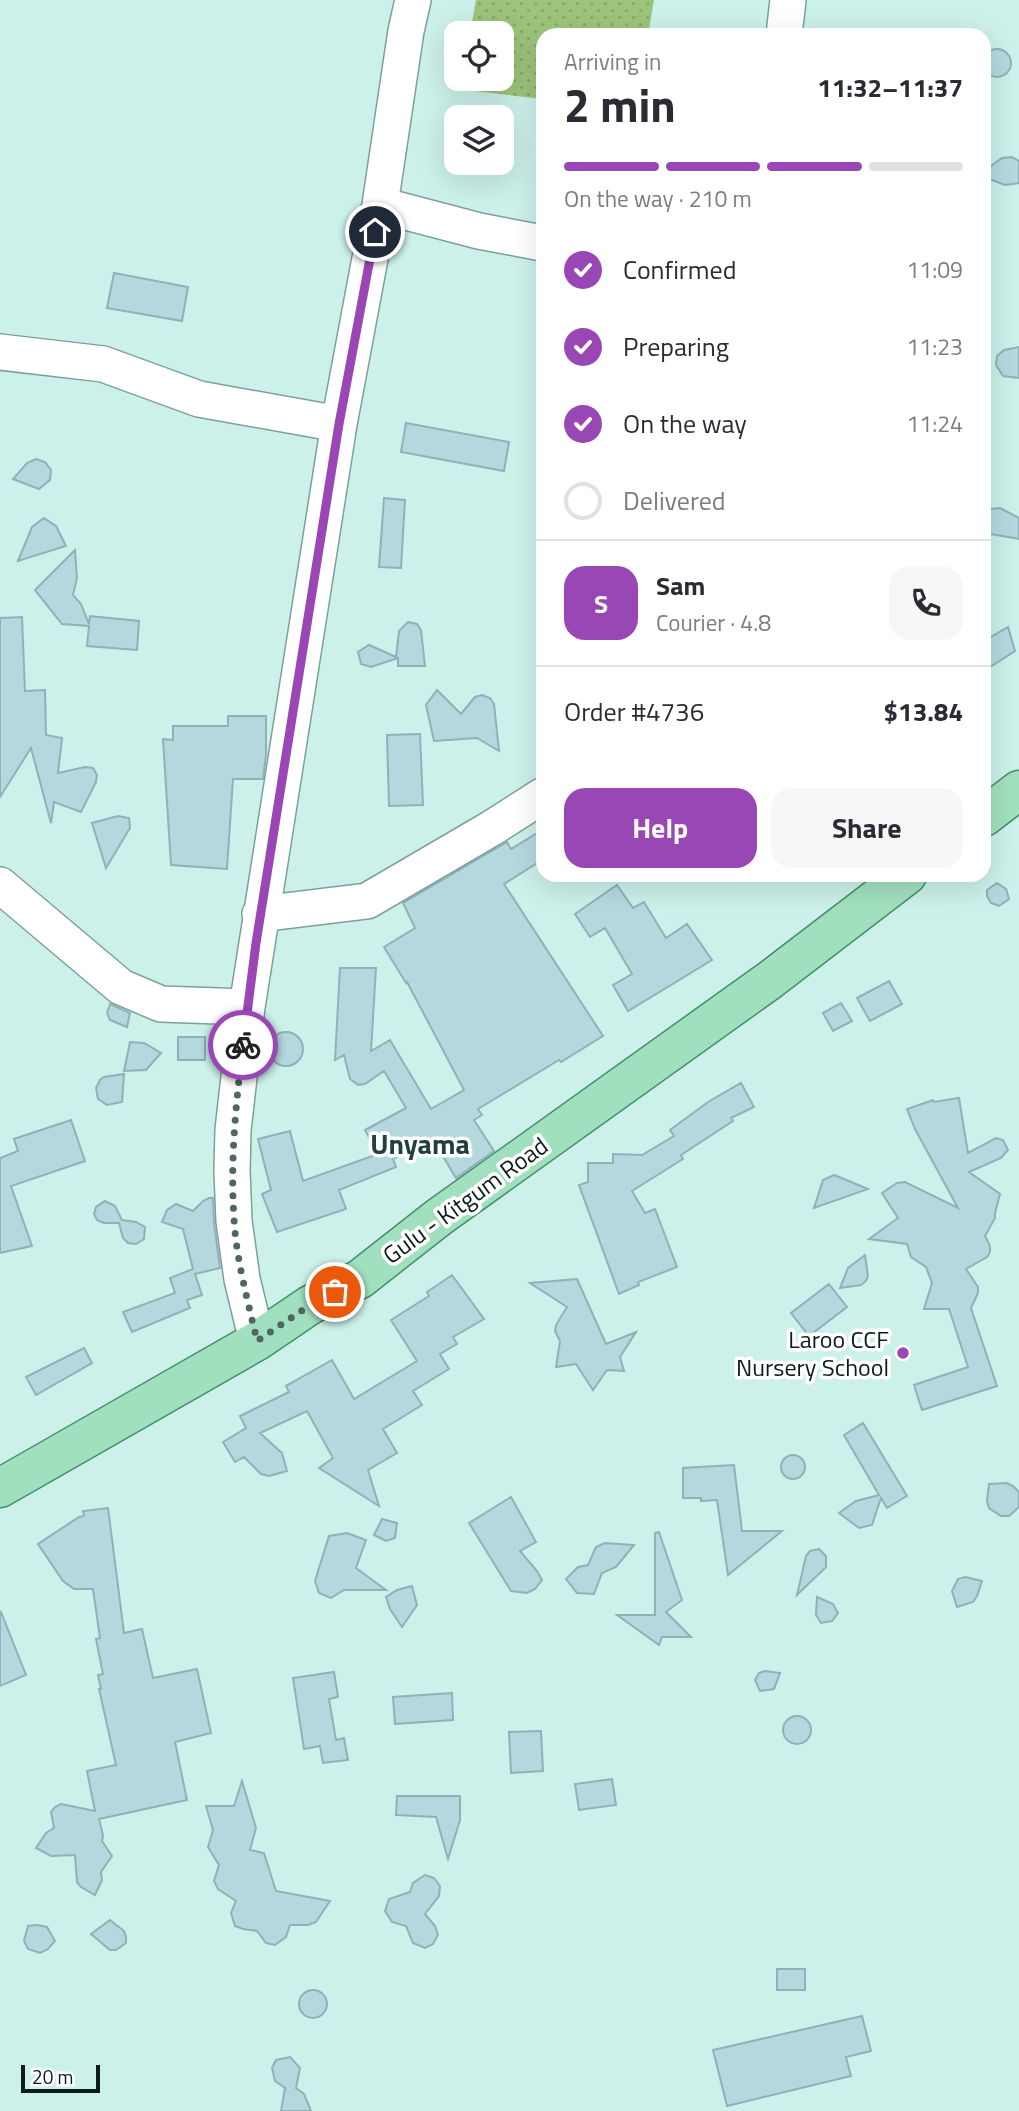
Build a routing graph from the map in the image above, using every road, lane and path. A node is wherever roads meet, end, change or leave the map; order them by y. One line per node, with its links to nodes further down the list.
1 (413, 0): 4 (street)
2 (788, 0): 3 (street)
3 (785, 28)
4 (380, 205): 5 (street); 7 (street)
5 (536, 242)
6 (0, 352): 7 (street)
7 (339, 424): 13 (street)
8 (1019, 790): 10 (main road)
9 (536, 800): 13 (street)
10 (991, 812)
11 (898, 882): 15 (main road, Gulu - Kitgum Road)
12 (0, 885): 14 (street)
13 (260, 914): 14 (street)
14 (247, 1007): 15 (street)
15 (257, 1341): 16 (main road, Gulu - Kitgum Road)
16 (0, 1488)

